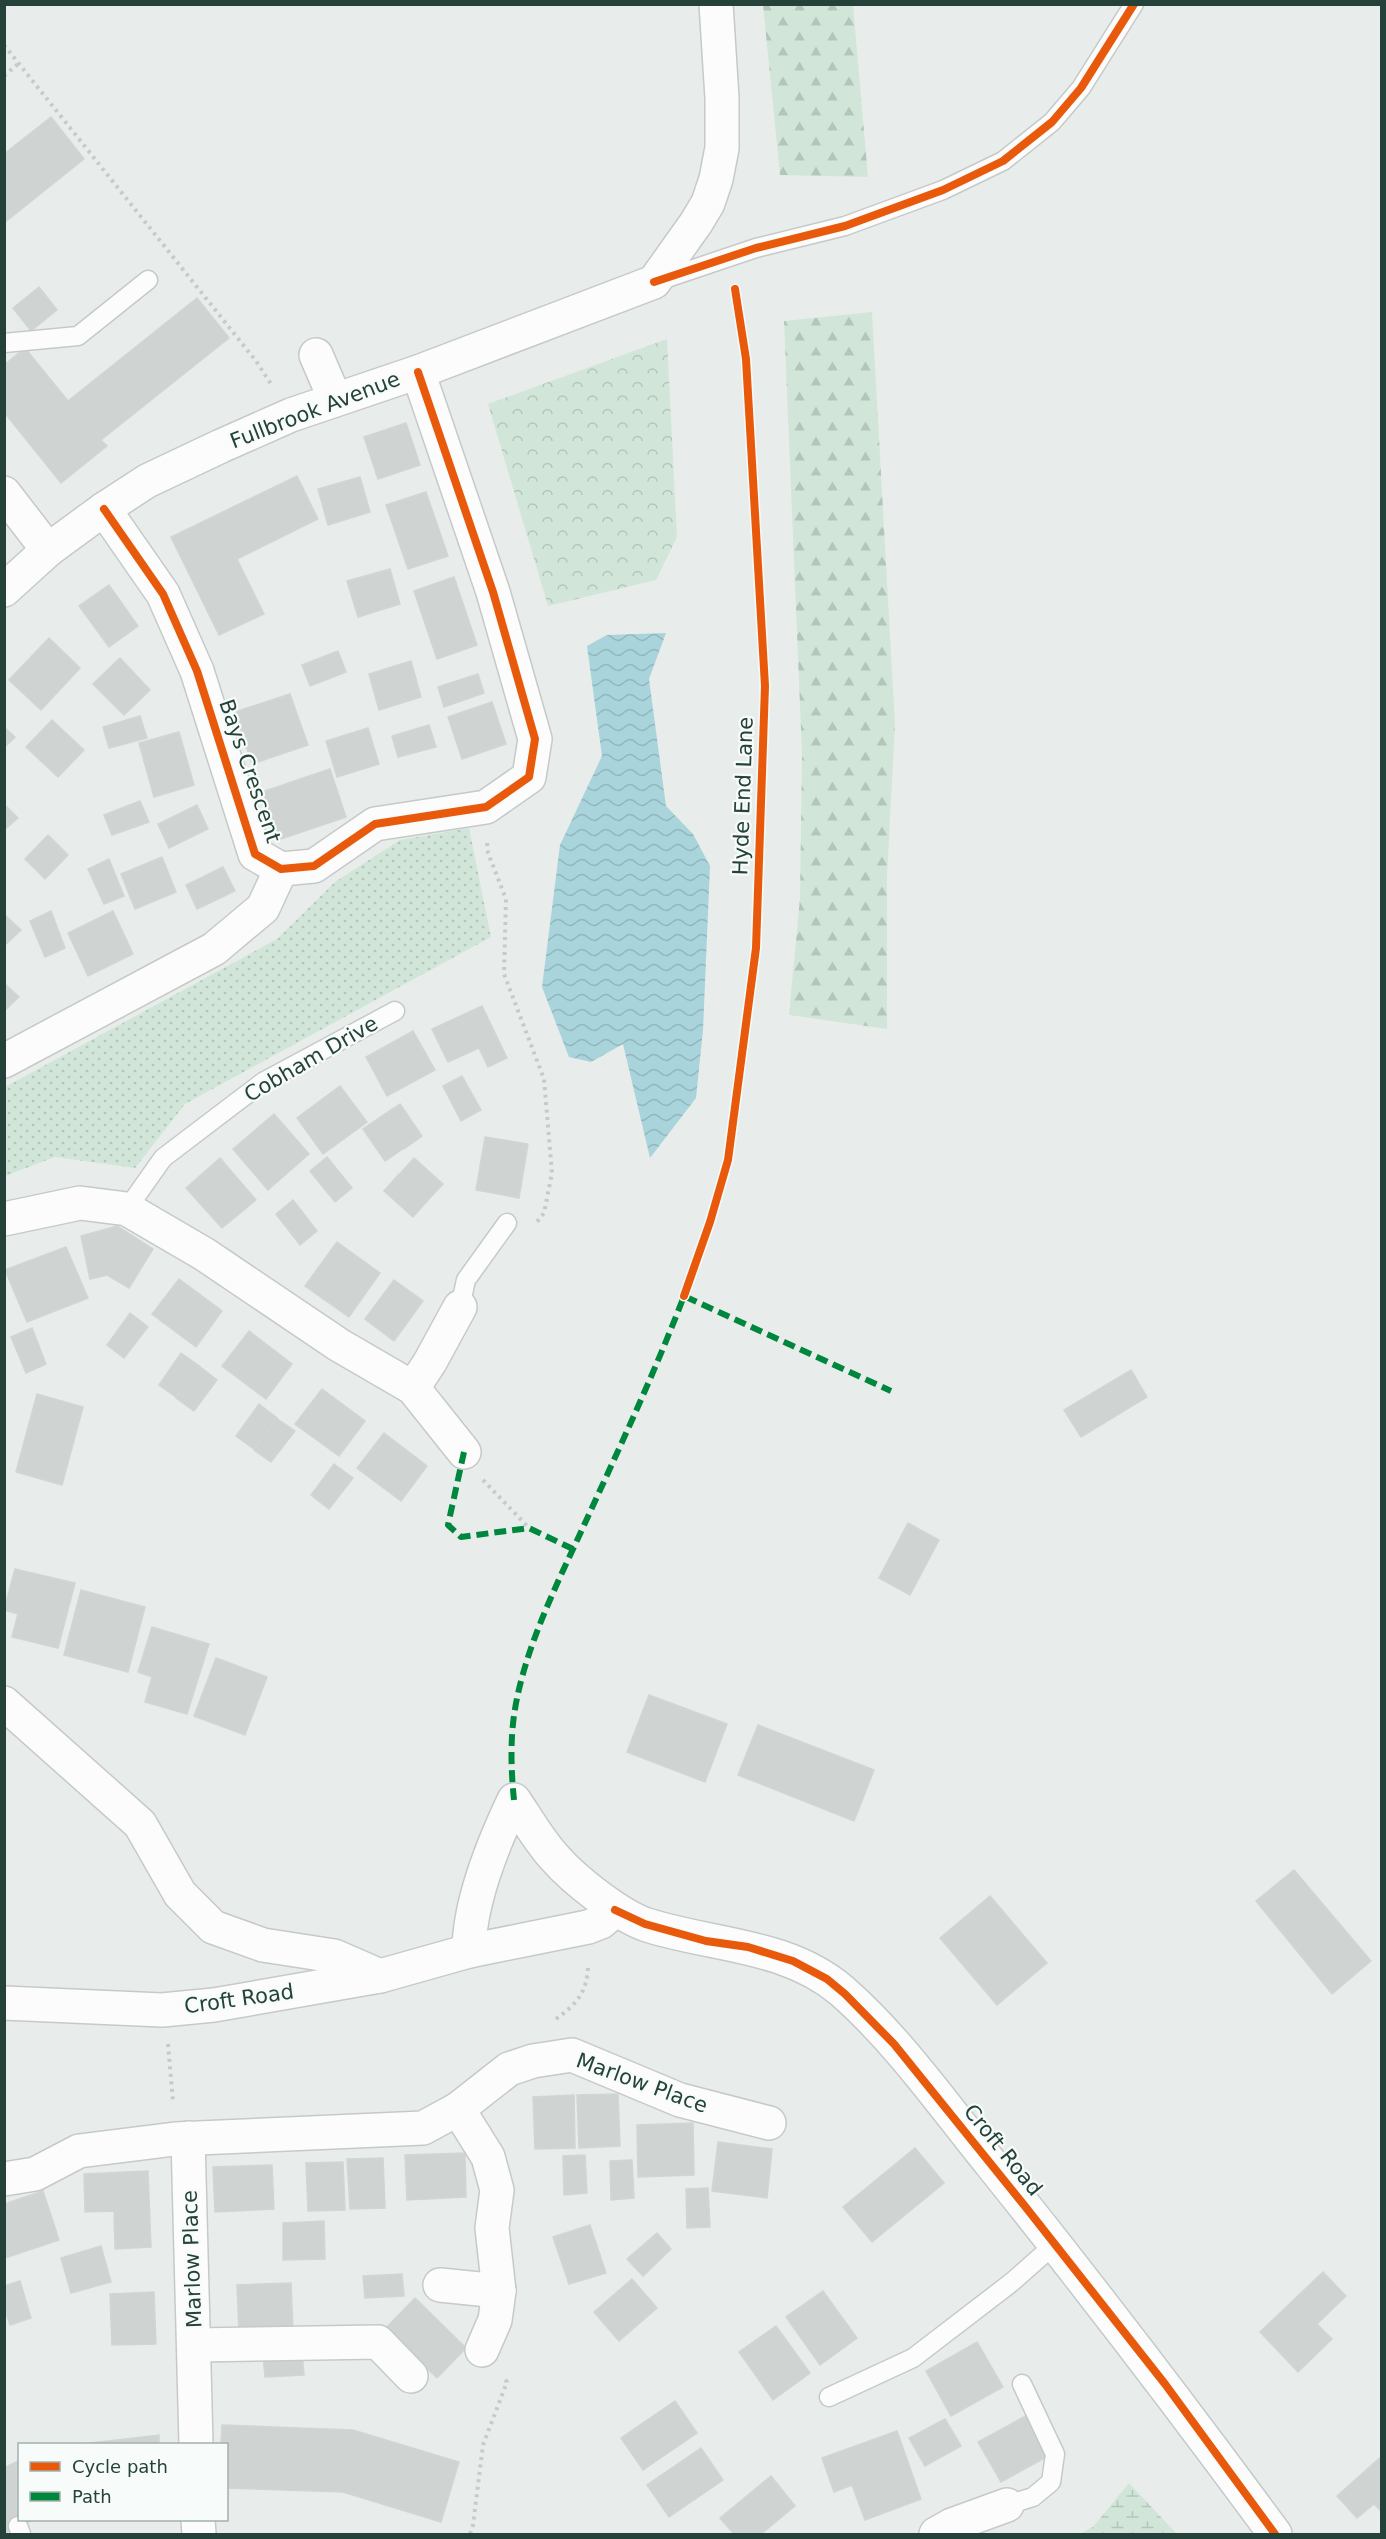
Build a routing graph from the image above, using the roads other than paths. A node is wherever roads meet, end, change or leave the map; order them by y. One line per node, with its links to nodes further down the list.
1 (716, 4): 4 (street)
2 (1134, 4): 4 (lane)
3 (148, 280): 5 (lane)
4 (654, 282): 7 (street, Fullbrook Avenue)
5 (4, 343)
6 (316, 355): 8 (street)
7 (418, 372): 8 (street, Fullbrook Avenue); 13 (street, Bays Crescent)
8 (336, 399): 10 (street, Fullbrook Avenue)
9 (4, 494): 11 (street)
10 (104, 509): 11 (street, Fullbrook Avenue); 13 (street, Bays Crescent)
11 (48, 550): 12 (street, Fullbrook Avenue)
12 (4, 590)
13 (281, 869): 15 (street, Bays Crescent)
14 (395, 1011): 16 (lane, Cobham Drive)
15 (4, 1061)
16 (127, 1209): 17 (street); 20 (street)
17 (4, 1219)
18 (507, 1223): 19 (lane)
19 (460, 1306): 20 (street)
20 (413, 1388): 21 (street)
21 (472, 1465)
22 (4, 1703): 25 (street)
23 (602, 1918): 24 (street, Croft Road); 24 (street); 31 (street, Croft Road)
24 (469, 1951): 25 (street, Croft Road)
25 (380, 1976): 26 (street, Croft Road)
26 (4, 2003)
27 (458, 2109): 28 (street, Marlow Place); 29 (street, Marlow Place); 33 (street)
28 (768, 2123)
29 (182, 2138): 30 (street, Marlow Place); 34 (street, Marlow Place)
30 (4, 2179)
31 (1055, 2244): 38 (lane); 42 (street, Croft Road)
32 (440, 2285): 33 (street)
33 (499, 2291): 35 (street)
34 (194, 2345): 36 (street, Marlow Place); 39 (street, Marlow Place)
35 (482, 2350)
36 (411, 2376)
37 (1022, 2384): 40 (lane)
38 (829, 2397)
39 (196, 2443)
40 (1006, 2505): 41 (street)
41 (936, 2535)
42 (1275, 2535)

